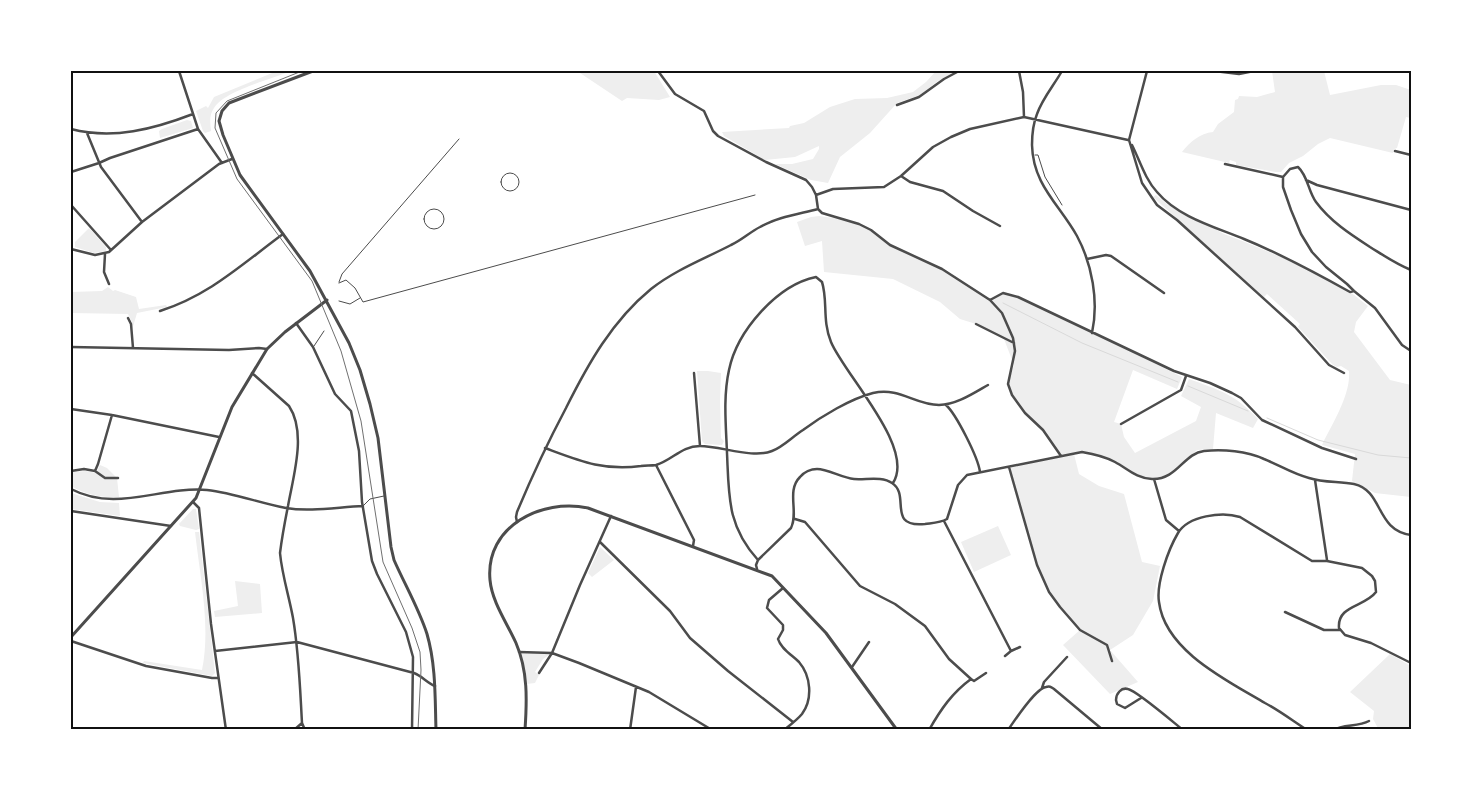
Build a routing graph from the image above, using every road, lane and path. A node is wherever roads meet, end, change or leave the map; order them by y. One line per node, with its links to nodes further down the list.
1 (179, 71): 11 (street)
2 (313, 71): 22 (street)
3 (658, 71): 32 (street)
4 (958, 71): 10 (street)
5 (1018, 71): 12 (street)
6 (1062, 71): 13 (street)
7 (1147, 71): 18 (street)
8 (1214, 71): 9 (street)
9 (1254, 71)
10 (897, 105)
11 (193, 114): 15 (street); 16 (street)
12 (1024, 117): 13 (street); 27 (street)
13 (1036, 119): 18 (street); 20 (street)
14 (71, 129): 16 (street)
15 (198, 129): 23 (street); 24 (street)
16 (87, 133): 23 (street)
17 (459, 139): 49 (lane)
18 (1129, 140): 47 (street); 67 (street)
19 (1395, 151): 21 (street)
20 (1033, 155): 34 (lane); 44 (street)
21 (1411, 155)
22 (232, 158): 24 (street); 40 (street)
23 (99, 163): 26 (street); 37 (street)
24 (222, 163): 37 (street)
25 (1225, 164): 28 (street)
26 (71, 172)
27 (901, 176): 32 (street); 39 (street)
28 (1283, 177): 29 (street); 47 (street)
29 (1306, 180): 36 (street); 45 (street)
30 (503, 187): 30 (lane)
31 (755, 195): 49 (lane)
32 (816, 195): 35 (street)
33 (71, 205): 42 (street)
34 (1062, 205)
35 (818, 209): 51 (street); 77 (street)
36 (1411, 210)
37 (142, 222): 42 (street)
38 (426, 225): 38 (lane)
39 (1000, 226)
40 (283, 234): 50 (street); 53 (street)
41 (71, 249): 43 (street)
42 (111, 250): 43 (street)
43 (105, 254): 46 (street)
44 (1086, 259): 48 (street); 58 (street)
45 (1411, 270)
46 (109, 284)
47 (1354, 291): 64 (street)
48 (1164, 293)
49 (360, 298): 52 (lane)
50 (327, 300): 55 (street); 92 (street)
51 (990, 300): 58 (street); 59 (street)
52 (339, 301)
53 (160, 311)
54 (128, 318): 62 (street)
55 (296, 323): 61 (street); 63 (street)
56 (976, 324): 59 (street)
57 (324, 331): 61 (lane)
58 (1092, 333): 68 (street)
59 (1014, 344): 79 (street)
60 (71, 347): 62 (street)
61 (313, 347): 94 (street)
62 (133, 348): 63 (street)
63 (267, 349): 65 (street)
64 (1411, 351)
65 (252, 373): 75 (street); 95 (street)
66 (694, 373): 76 (street)
67 (1344, 373)
68 (1187, 376): 74 (street); 80 (street)
69 (988, 385): 71 (street)
70 (866, 396): 71 (street); 78 (street); 78 (street); 89 (street)
71 (946, 404): 85 (street)
72 (71, 409): 73 (street)
73 (112, 415): 75 (street); 84 (street)
74 (1121, 424)
75 (219, 438): 91 (street)
76 (700, 446): 78 (street); 81 (street)
77 (545, 448): 81 (street); 100 (street)
78 (727, 449): 106 (street)
79 (1060, 456): 82 (street); 87 (street)
80 (1356, 459)
81 (656, 465): 105 (street)
82 (1009, 466): 85 (street); 123 (street)
83 (71, 471): 84 (street)
84 (95, 471): 86 (street)
85 (980, 472): 99 (street)
86 (118, 478)
87 (1154, 479): 88 (street); 102 (street)
88 (1315, 480): 103 (street); 107 (street)
89 (893, 483): 98 (street); 99 (street)
90 (71, 489): 91 (street)
91 (200, 490): 93 (street); 95 (street)
92 (385, 496): 94 (lane); 131 (street)
93 (193, 502): 101 (street); 117 (street)
94 (363, 506): 95 (street); 126 (street)
95 (287, 508): 114 (street)
96 (71, 511): 101 (street)
97 (611, 516): 100 (street); 104 (street); 105 (street)
98 (794, 519): 106 (street); 130 (street)
99 (944, 521): 118 (street)
100 (517, 522): 119 (street)
101 (171, 526): 112 (street)
102 (1179, 531): 107 (street); 138 (street)
103 (1411, 535)
104 (600, 542): 120 (street); 136 (street)
105 (693, 546): 108 (street)
106 (758, 560): 108 (street)
107 (1327, 560): 111 (street)
108 (760, 570): 109 (street)
109 (783, 588): 125 (street); 136 (street)
110 (1285, 612): 111 (street)
111 (1340, 630): 124 (street)
112 (71, 636)
113 (71, 641): 129 (street)
114 (296, 642): 117 (street); 126 (street); 137 (street)
115 (868, 642): 125 (street)
116 (1020, 647): 118 (street)
117 (214, 651): 129 (street)
118 (1011, 651): 121 (street)
119 (520, 652): 120 (street); 144 (street)
120 (552, 653): 127 (street); 132 (street)
121 (1006, 656)
122 (1067, 657): 133 (street)
123 (1112, 661)
124 (1411, 663)
125 (852, 667): 148 (street)
126 (414, 673): 131 (street); 142 (street)
127 (539, 673)
128 (986, 673): 130 (street)
129 (218, 678): 139 (street)
130 (971, 679): 149 (street)
131 (435, 686): 143 (street)
132 (636, 686): 145 (street); 146 (street)
133 (1041, 689): 150 (street); 151 (street)
134 (1142, 698): 134 (street); 152 (street)
135 (1369, 721): 155 (street)
136 (794, 722): 147 (street)
137 (302, 723): 140 (street); 141 (street)
138 (1300, 725): 153 (street); 154 (street)
139 (226, 730)
140 (294, 730)
141 (305, 730)
142 (412, 730)
143 (436, 730)
144 (525, 730)
145 (630, 730)
146 (712, 730)
147 (784, 730)
148 (897, 730)
149 (930, 730)
150 (1008, 730)
151 (1103, 730)
152 (1183, 730)
153 (1297, 730)
154 (1307, 730)
155 (1333, 730)

